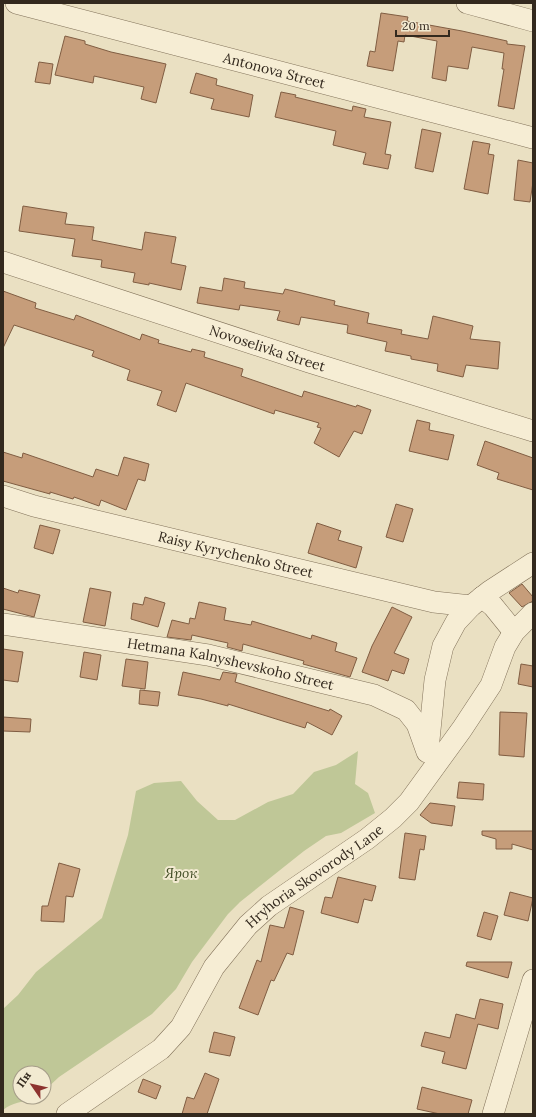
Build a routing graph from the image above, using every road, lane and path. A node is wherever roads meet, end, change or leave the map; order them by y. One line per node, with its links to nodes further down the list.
1 (16, 3): 4 (street, Antonova Street)
2 (467, 3): 3 (street)
3 (533, 21)
4 (533, 138)
5 (3, 262): 6 (street, Novoselivka Street)
6 (533, 431)
7 (3, 496): 9 (street, Raisy Kyrychenko Street)
8 (533, 563): 9 (street)
9 (476, 602): 12 (street); 13 (street)
10 (533, 613): 12 (street, Hryhoria Skovorody Lane)
11 (3, 624): 13 (street, Hetmana Kalnyshevskoho Street)
12 (514, 632): 14 (street, Hryhoria Skovorody Lane)
13 (427, 752): 14 (street)
14 (421, 786): 16 (street, Hryhoria Skovorody Lane)
15 (533, 980): 17 (street)
16 (67, 1114)
17 (493, 1114)

